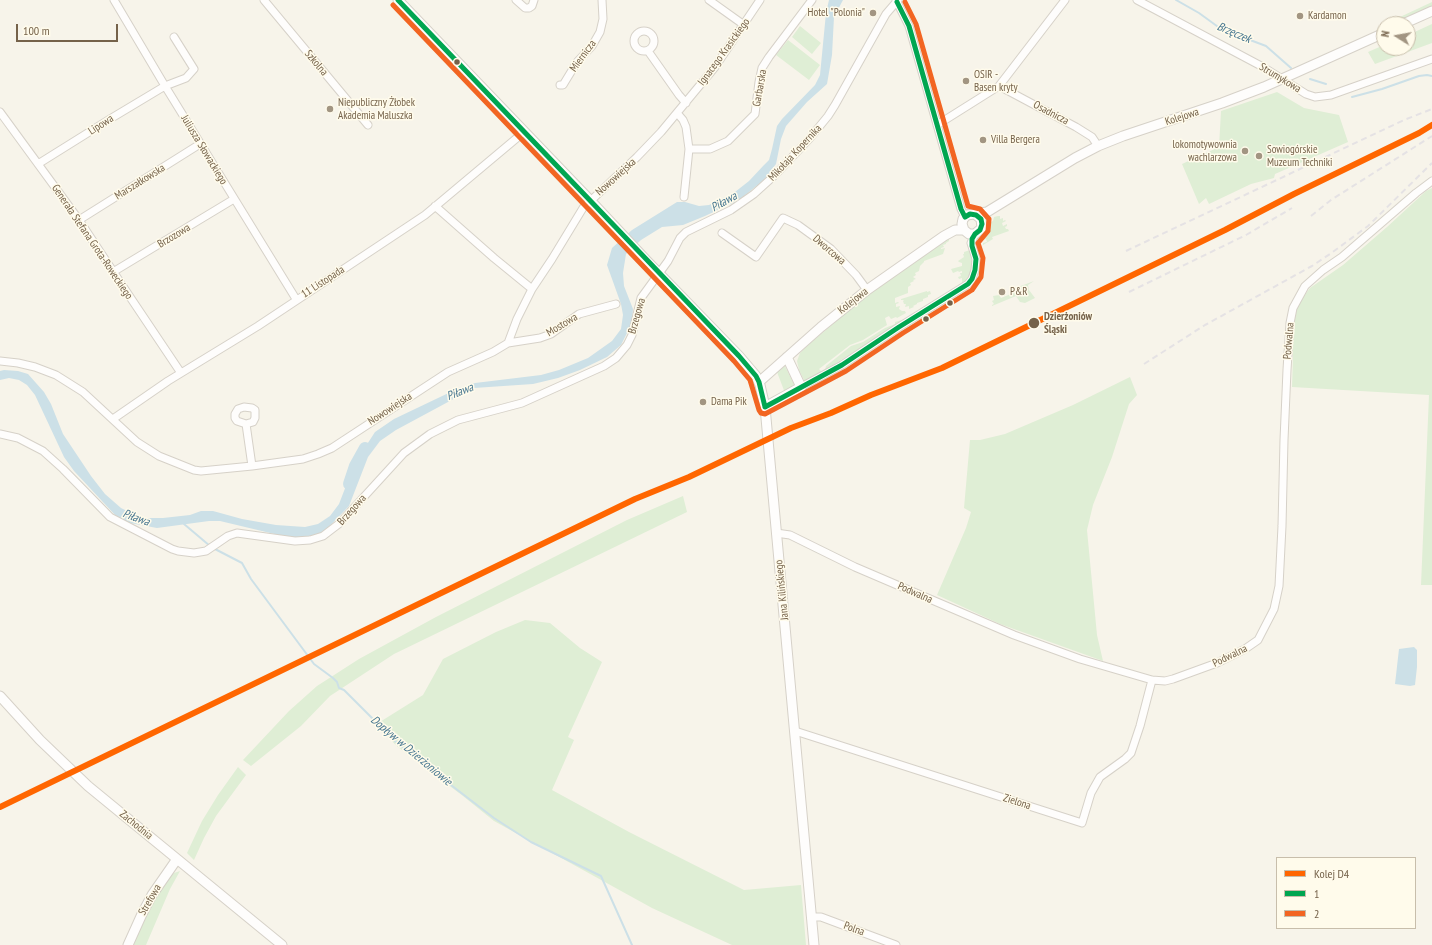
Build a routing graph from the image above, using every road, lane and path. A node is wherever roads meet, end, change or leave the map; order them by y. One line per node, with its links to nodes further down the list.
1 (114, 0): 22 (street, Juliusza Słowackiego)
2 (264, 0): 27 (street, Szkolna)
3 (398, 0): 29 (street, Jana Kilińskiego)
4 (516, 0): 5 (street)
5 (534, 0)
6 (602, 0): 21 (street, Miernicza)
7 (709, 0): 15 (street)
8 (760, 0): 15 (street, Ignacego Krasickiego)
9 (812, 0): 32 (street, Garbarska)
10 (1065, 0): 23 (street)
11 (1137, 0): 20 (street, Strumykowa)
12 (897, 1): 28 (street); 45 (street, Mikołaja Kopernika)
13 (1432, 11): 14 (street)
14 (1416, 18)
15 (744, 25): 24 (street, Ignacego Krasickiego)
16 (174, 37): 22 (street, Lipowa)
17 (1376, 37): 20 (street, Kolejowa)
18 (648, 51): 24 (street)
19 (1432, 59): 20 (street, Strumykowa)
20 (1283, 79): 31 (street, Kolejowa)
21 (560, 85)
22 (165, 86): 30 (street, Juliusza Słowackiego); 33 (street, Lipowa)
23 (999, 86): 28 (street); 31 (street, Osadnicza)
24 (686, 102): 26 (street, Nowowiejska)
25 (0, 112): 33 (street, Generała Stefana Grota-Roweckiego)
26 (677, 113): 32 (street); 37 (street, Nowowiejska)
27 (368, 125)
28 (937, 125): 41 (street)
29 (524, 132): 37 (street, Jana Kilińskiego); 38 (street, 11 Listopada)
30 (200, 144): 36 (street, Juliusza Słowackiego); 40 (street, Marszałkowska)
31 (1098, 146): 39 (street, Kolejowa)
32 (689, 149): 35 (street)
33 (38, 164): 40 (street, Generała Stefana Grota-Roweckiego)
34 (1432, 181): 62 (street, Podwalna)
35 (684, 197)
36 (234, 199): 44 (street, Brzozowa); 48 (street, Juliusza Słowackiego)
37 (590, 200): 45 (street, Jana Kilińskiego); 46 (street, Nowowiejska)
38 (435, 206): 46 (street); 48 (street, 11 Listopada)
39 (981, 215): 41 (street); 43 (street)
40 (79, 220): 44 (street, Generała Stefana Grota-Roweckiego)
41 (962, 225): 43 (street); 47 (street, Kolejowa)
42 (722, 233): 47 (street, Dworcowa)
43 (975, 234): 55 (street)
44 (113, 272): 53 (street, Generała Stefana Grota-Roweckiego)
45 (659, 274): 54 (street, Jana Kilińskiego); 59 (street, Brzegowa)
46 (532, 289): 50 (street, Nowowiejska)
47 (867, 290): 51 (street, Kolejowa)
48 (296, 299): 53 (street, 11 Listopada)
49 (616, 304): 50 (street, Mostowa)
50 (508, 343): 60 (street, Nowowiejska)
51 (787, 357): 54 (street, Kolejowa); 55 (street)
52 (0, 362): 57 (street, Nowowiejska)
53 (181, 373): 57 (street, 11 Listopada)
54 (759, 382): 56 (street, Jana Kilińskiego)
55 (801, 387): 56 (street)
56 (765, 407): 61 (street, Jana Kilińskiego)
57 (113, 419): 60 (street, Nowowiejska)
58 (246, 424): 60 (street)
59 (0, 434)
60 (252, 466)
61 (776, 533): 62 (street, Podwalna); 64 (street, Jana Kilińskiego)
62 (1152, 680): 64 (street, Zielona)
63 (0, 696): 65 (street, Zachodnia)
64 (794, 731): 66 (street, Jana Kilińskiego)
65 (177, 859): 67 (street, Strefowa); 68 (street, Zachodnia)
66 (811, 917): 69 (street, Jana Kilińskiego); 70 (street, Polna)
67 (128, 945)
68 (282, 945)
69 (814, 945)
70 (896, 945)

